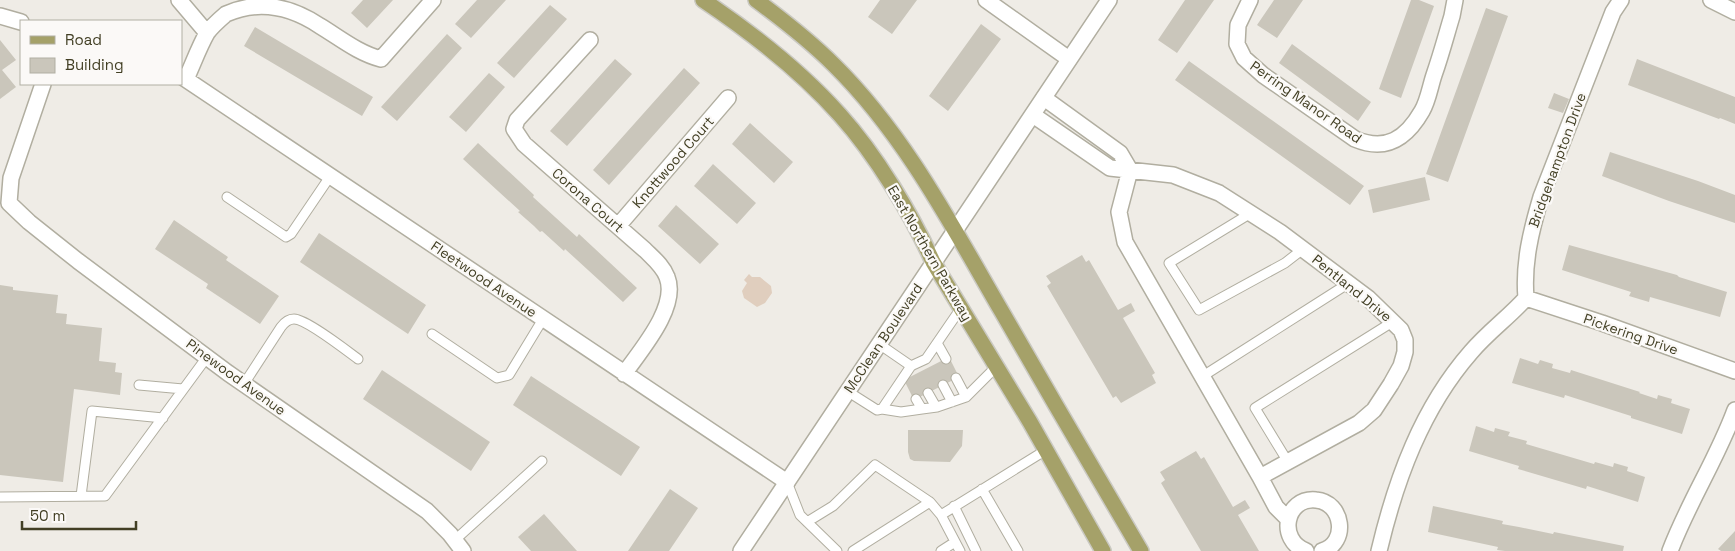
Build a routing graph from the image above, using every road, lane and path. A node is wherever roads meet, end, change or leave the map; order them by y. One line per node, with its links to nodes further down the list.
1 (179, 0): 15 (street)
2 (433, 0): 11 (street)
3 (703, 0): 30 (main road, East Northern Parkway)
4 (756, 0): 28 (main road)
5 (986, 0): 17 (street)
6 (1109, 0): 17 (street, McClean Boulevard)
7 (1250, 0): 8 (street, Perring Manor Road)
8 (1455, 0)
9 (1620, 0): 32 (street, Bridgehampton Drive)
10 (1711, 0): 12 (street)
11 (247, 1): 15 (street)
12 (1735, 12)
13 (0, 16): 14 (street)
14 (20, 22)
15 (207, 34): 18 (street)
16 (590, 40): 27 (street, Corona Court)
17 (1069, 59): 21 (street, McClean Boulevard)
18 (184, 77): 24 (street, Fleetwood Avenue)
19 (44, 85): 40 (street, Pinewood Avenue)
20 (728, 98): 27 (street, Knottwood Court)
21 (1044, 98): 22 (street, McClean Boulevard); 23 (street)
22 (1033, 115): 23 (street, Pentland Drive); 28 (street, McClean Boulevard)
23 (1130, 170): 26 (street, Pentland Drive); 48 (street)
24 (331, 175): 25 (lane); 34 (street, Fleetwood Avenue)
25 (227, 197)
26 (1251, 214): 29 (street, Pentland Drive); 29 (lane)
27 (618, 226): 47 (street, Corona Court)
28 (954, 230): 30 (street, McClean Boulevard); 87 (main road)
29 (1302, 249): 31 (street, Pentland Drive)
30 (933, 262): 33 (main road, East Northern Parkway); 38 (street, McClean Boulevard)
31 (1349, 284): 35 (street, Pentland Drive); 48 (lane)
32 (1526, 298): 46 (street, Pickering Drive); 90 (street)
33 (962, 308): 37 (lane); 44 (main road, East Northern Parkway)
34 (543, 320): 36 (lane); 47 (street, Fleetwood Avenue)
35 (1394, 322): 66 (street, Pentland Drive); 66 (lane)
36 (432, 334)
37 (937, 343): 39 (lane); 41 (lane)
38 (879, 344): 45 (lane); 54 (street, McClean Boulevard)
39 (928, 356): 43 (lane); 45 (lane)
40 (207, 357): 50 (street, Pinewood Avenue); 53 (lane)
41 (946, 358)
42 (358, 359): 50 (lane)
43 (933, 365)
44 (997, 366): 56 (lane); 64 (main road, East Northern Parkway)
45 (914, 368): 60 (lane)
46 (1735, 371)
47 (624, 374): 68 (street, Fleetwood Avenue)
48 (1203, 376): 67 (street)
49 (956, 378): 56 (lane)
50 (244, 384): 78 (street, Pinewood Avenue)
51 (139, 385): 53 (lane)
52 (944, 385): 58 (lane)
53 (183, 389): 63 (lane)
54 (847, 391): 60 (lane); 68 (street, McClean Boulevard)
55 (928, 393): 59 (lane)
56 (966, 397): 58 (lane)
57 (916, 399): 61 (lane)
58 (952, 402): 59 (lane)
59 (936, 407): 61 (lane)
60 (882, 409): 61 (lane)
61 (922, 409)
62 (1735, 410): 91 (street)
63 (162, 418): 70 (lane); 70 (lane)
64 (1046, 450): 69 (lane); 86 (main road, East Northern Parkway)
65 (542, 461): 78 (lane)
66 (1288, 462): 67 (street, Pentland Drive)
67 (1260, 477): 75 (street)
68 (787, 482): 76 (lane); 79 (street, McClean Boulevard)
69 (982, 489): 73 (lane); 85 (lane)
70 (81, 496): 71 (lane)
71 (0, 497)
72 (930, 502): 74 (lane); 76 (lane); 81 (lane)
73 (954, 506): 74 (lane); 84 (lane)
74 (941, 515): 77 (lane)
75 (1288, 519): 88 (street); 89 (street)
76 (808, 522): 80 (lane)
77 (955, 542): 82 (lane); 83 (lane)
78 (459, 546)
79 (741, 551)
80 (837, 551)
81 (854, 551)
82 (941, 551)
83 (960, 551)
84 (976, 551)
85 (1018, 551)
86 (1103, 551)
87 (1140, 551)
88 (1306, 551)
89 (1322, 551)
90 (1379, 551)
91 (1670, 551)

